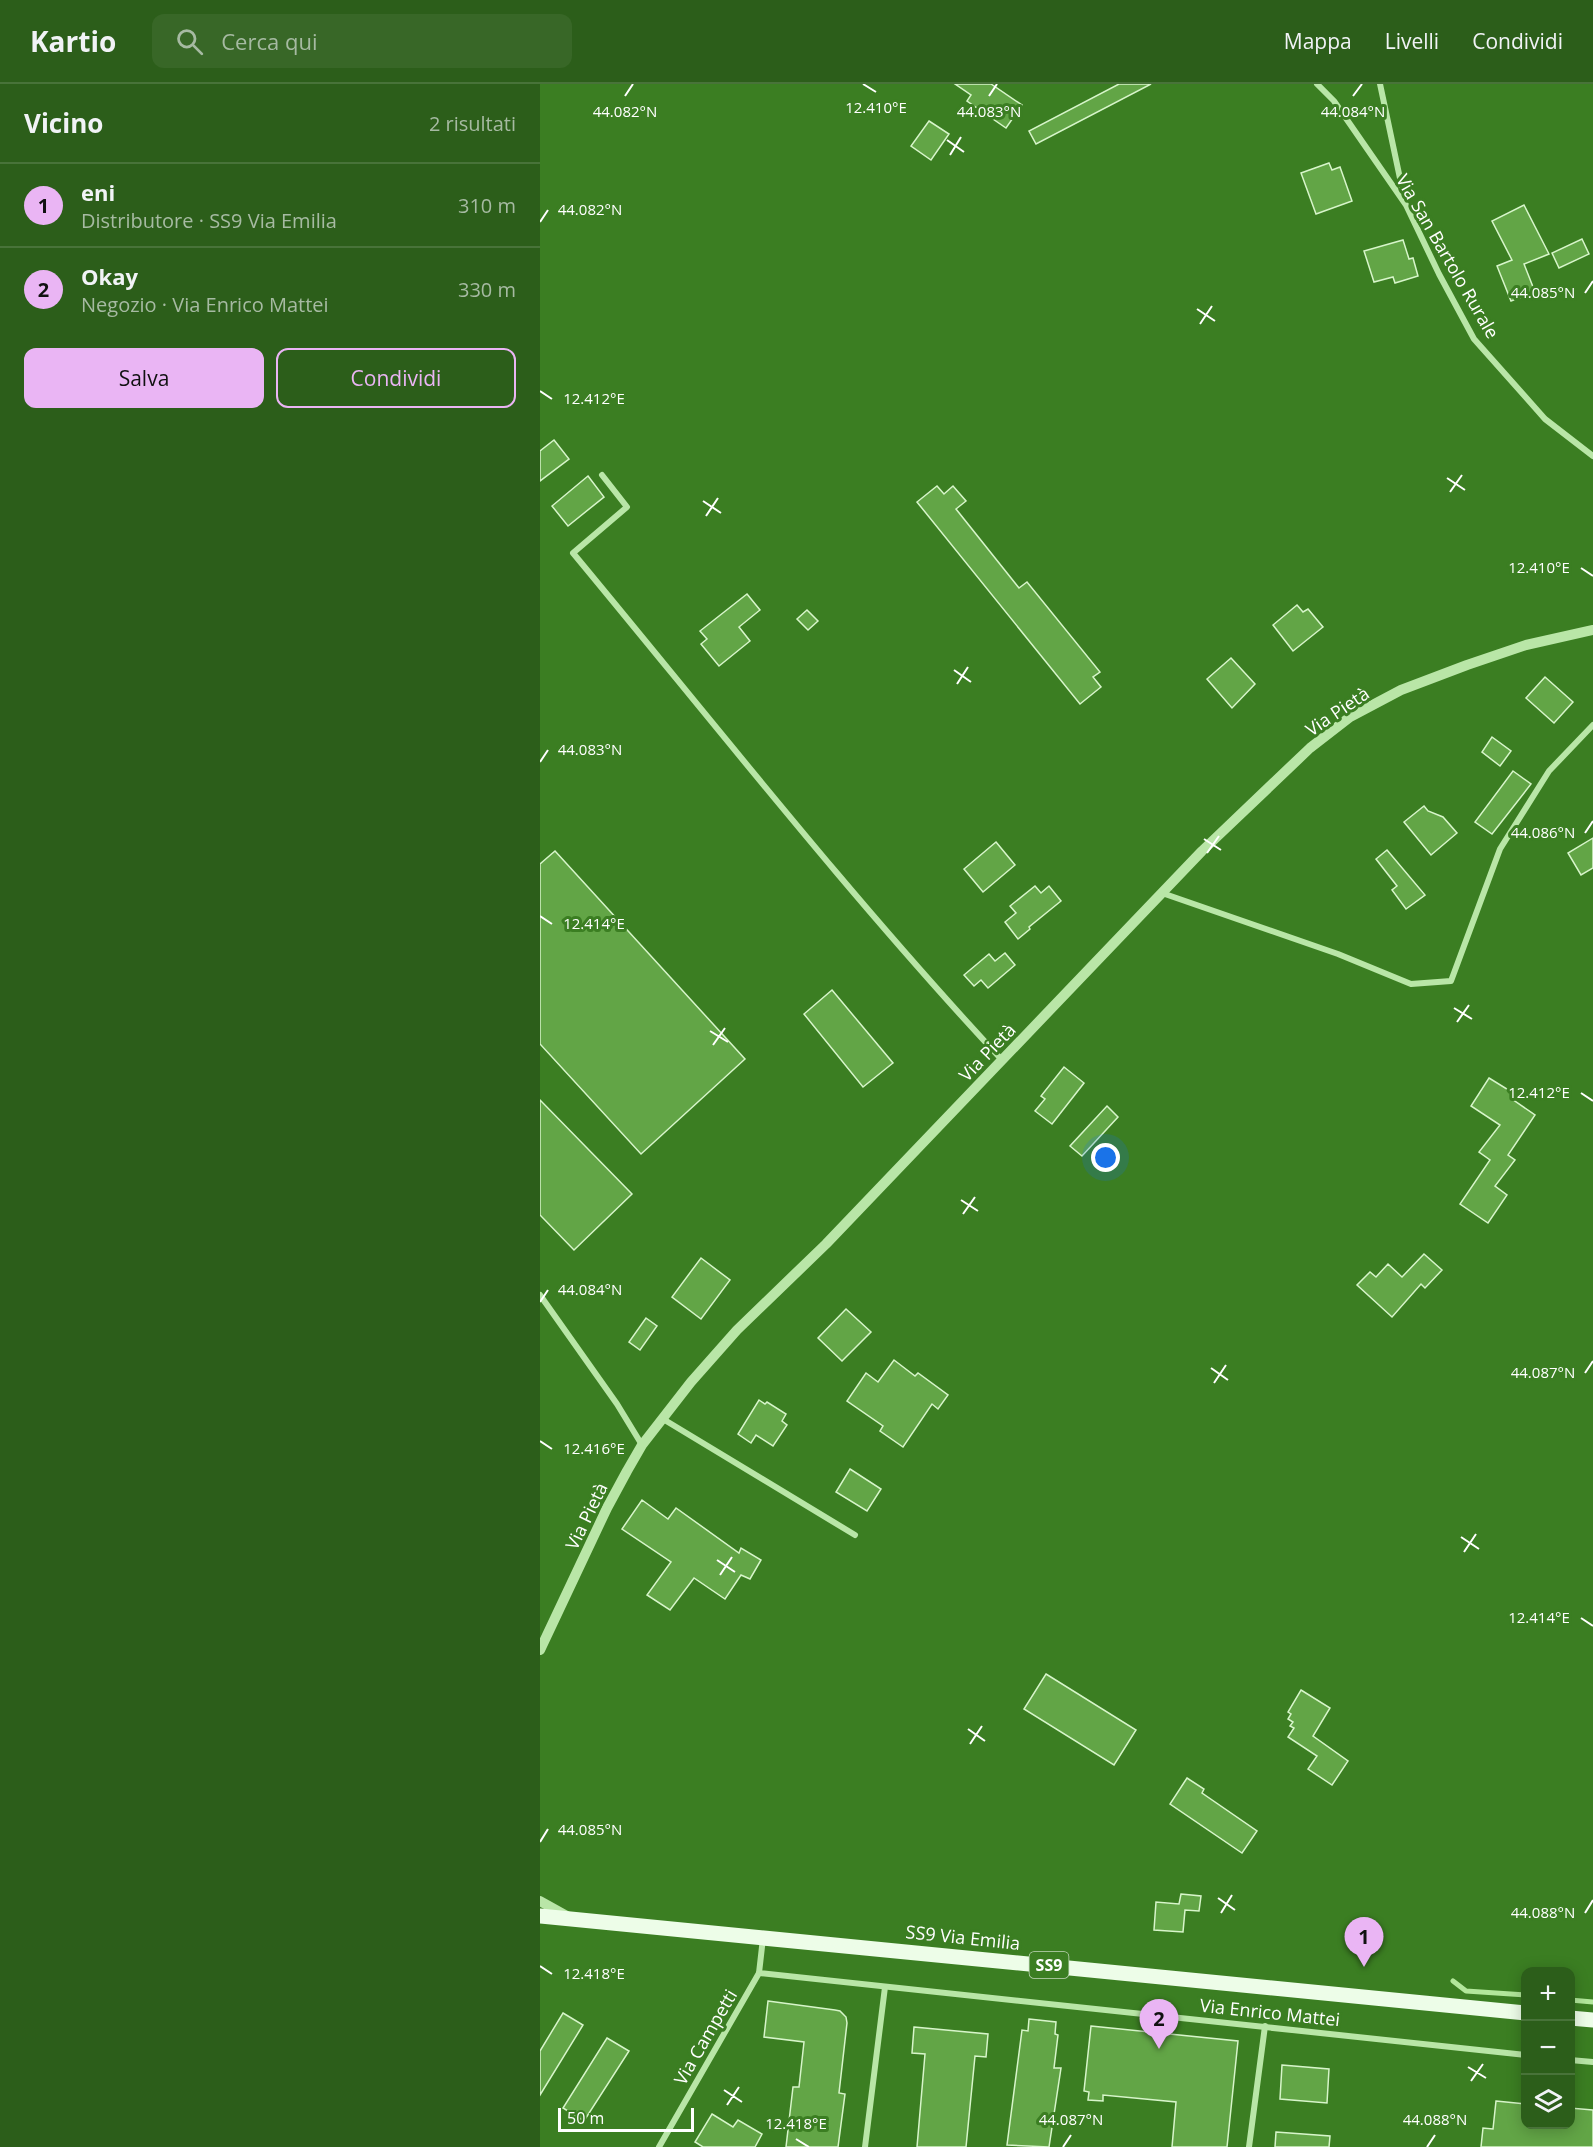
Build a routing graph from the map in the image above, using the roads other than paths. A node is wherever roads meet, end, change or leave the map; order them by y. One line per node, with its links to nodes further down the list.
1 (1317, 84): 3 (street, Via San Bartolo Rurale)
2 (1380, 84): 3 (street)
3 (1406, 205): 4 (street, Via San Bartolo Rurale)
4 (1593, 456)
5 (602, 475): 9 (street)
6 (1593, 630): 8 (street, Via Pietà)
7 (1593, 725): 8 (street)
8 (1161, 894): 9 (street, Via Pietà)
9 (1002, 1060): 11 (street, Via Pietà)
10 (540, 1295): 12 (street)
11 (663, 1419): 12 (street, Via Pietà); 13 (street)
12 (642, 1445): 14 (street, Via Pietà)
13 (855, 1535)
14 (540, 1650)
15 (540, 1901): 17 (street)
16 (540, 1916): 17 (main road, SS9 Via Emilia / SS9)
17 (572, 1919): 18 (main road, SS9 Via Emilia / SS9)
18 (763, 1938): 19 (street); 21 (main road, SS9 Via Emilia / SS9)
19 (759, 1973): 20 (street, Via Enrico Mattei); 28 (street, Via Campetti)
20 (885, 1987): 24 (street, Via Enrico Mattei); 29 (street)
21 (1521, 2013)
22 (1575, 2018): 23 (main road)
23 (1593, 2020)
24 (1265, 2026): 25 (street, Via Enrico Mattei); 30 (street)
25 (1521, 2054)
26 (1575, 2060): 27 (street)
27 (1593, 2062)
28 (659, 2147)
29 (865, 2147)
30 (1249, 2147)

